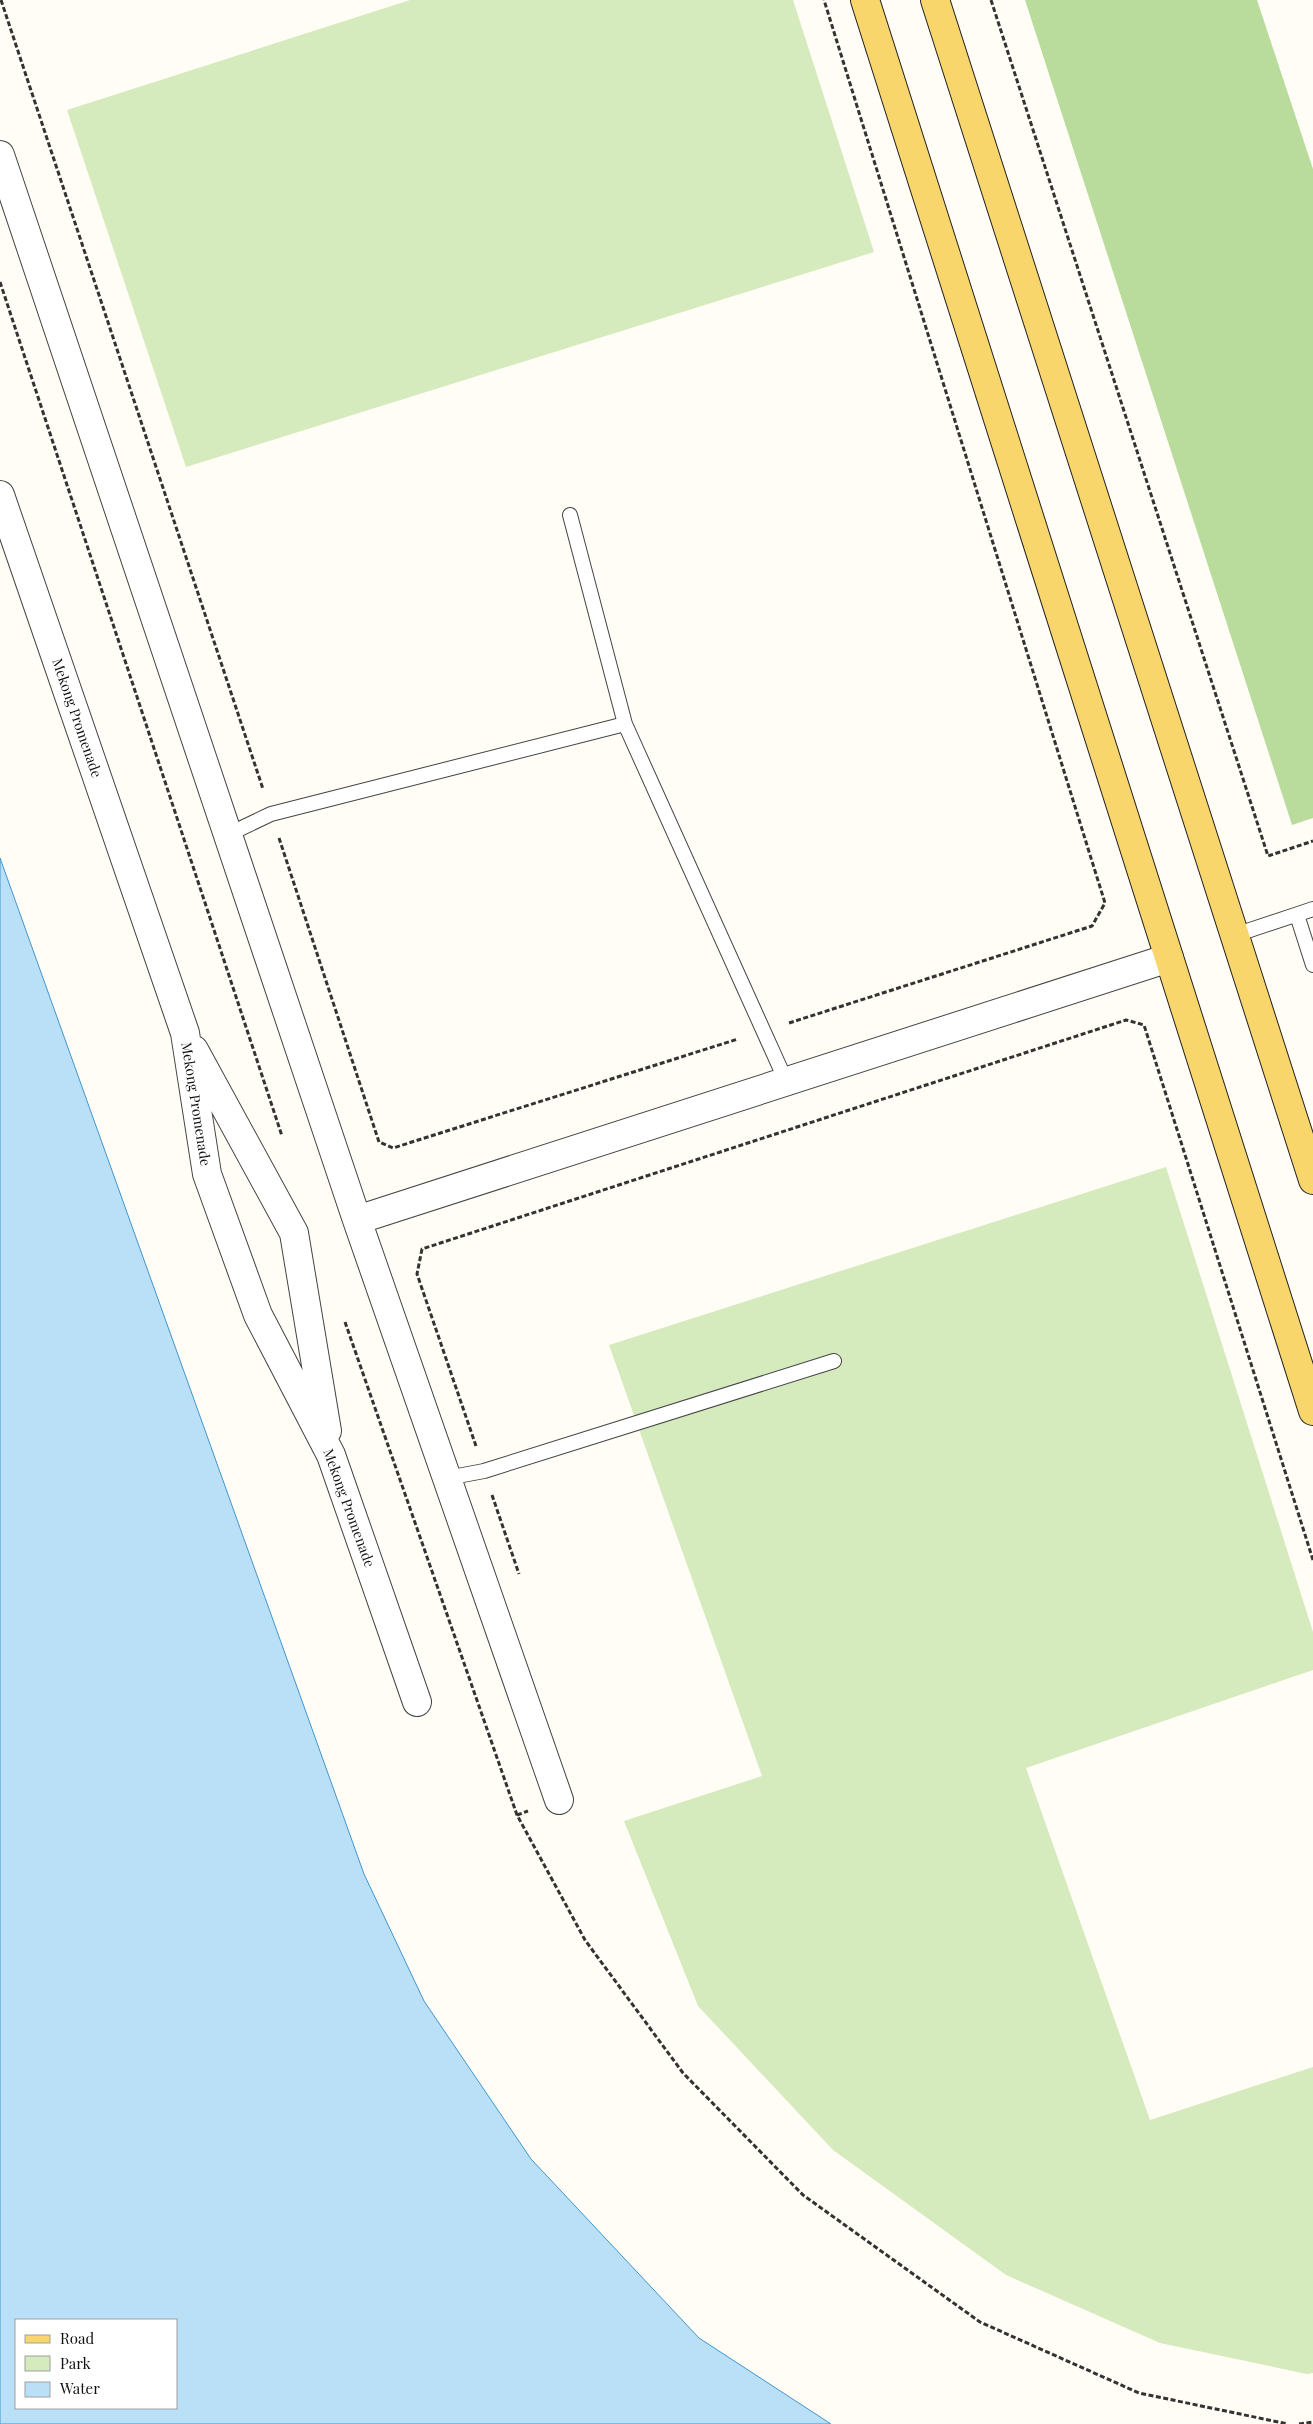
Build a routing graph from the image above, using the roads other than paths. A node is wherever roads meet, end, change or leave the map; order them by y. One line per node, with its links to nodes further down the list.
1 (865, 0): 11 (main road)
2 (935, 0): 10 (main road)
3 (0, 155): 7 (street)
4 (0, 495): 13 (street, Mekong Promenade)
5 (570, 516): 6 (lane)
6 (625, 724): 7 (lane); 14 (lane)
7 (227, 835): 16 (street)
8 (1313, 909): 9 (lane)
9 (1297, 915): 10 (lane); 12 (lane)
10 (1235, 936): 15 (main road)
11 (1169, 958): 14 (street); 18 (main road)
12 (1313, 965)
13 (185, 1033): 19 (street, Mekong Promenade); 19 (street)
14 (786, 1081): 16 (street)
15 (1313, 1180)
16 (357, 1220): 20 (street)
17 (834, 1360): 20 (lane)
18 (1313, 1411)
19 (331, 1455): 21 (street, Mekong Promenade)
20 (447, 1478): 22 (street)
21 (417, 1702)
22 (559, 1800)

